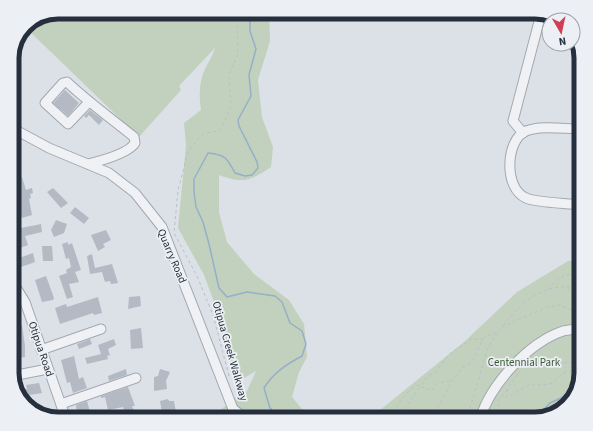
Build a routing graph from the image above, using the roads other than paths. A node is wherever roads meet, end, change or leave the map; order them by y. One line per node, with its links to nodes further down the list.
1 (540, 19): 5 (street)
2 (89, 102): 2 (street); 6 (street)
3 (574, 129): 5 (street)
4 (19, 132): 6 (street, Quarry Road)
5 (523, 133): 7 (street)
6 (88, 164): 16 (street, Quarry Road)
7 (574, 204)
8 (19, 292): 11 (street, Otipua Road)
9 (101, 329): 11 (street)
10 (574, 329): 20 (street)
11 (41, 350): 12 (street, Otipua Road)
12 (48, 369): 13 (street); 15 (street, Otipua Road)
13 (19, 375)
14 (136, 378): 15 (street)
15 (61, 404): 17 (street, Otipua Road)
16 (233, 409): 18 (street); 19 (street)
17 (64, 412)
18 (232, 412)
19 (236, 412)
20 (482, 412)

